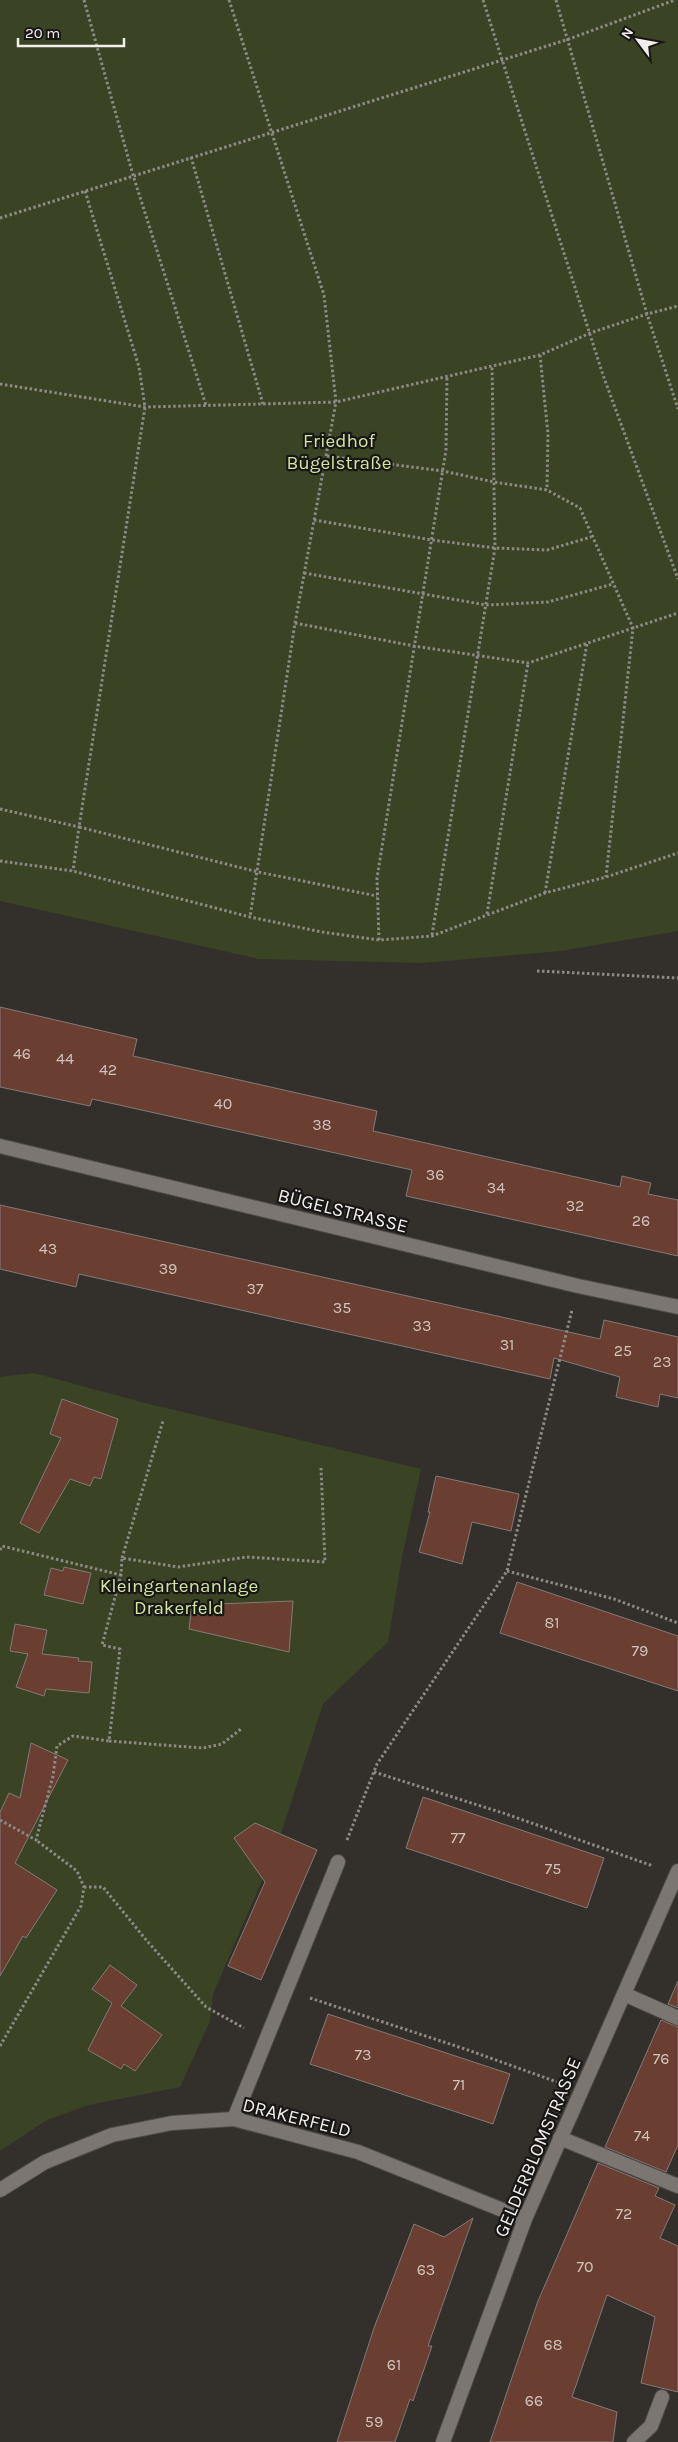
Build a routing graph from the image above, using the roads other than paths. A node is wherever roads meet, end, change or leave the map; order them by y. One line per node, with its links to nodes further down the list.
1 (0, 1146): 2 (street, BÜGELSTRASSE)
2 (678, 1307)
3 (338, 1862): 7 (street)
4 (677, 1873): 5 (street, GELDERBLOMSTRASSE)
5 (624, 1994): 6 (street); 8 (street, GELDERBLOMSTRASSE)
6 (678, 2018)
7 (234, 2119): 10 (street, DRAKERFELD); 11 (street, DRAKERFELD)
8 (560, 2138): 9 (street); 11 (street, GELDERBLOMSTRASSE)
9 (678, 2186)
10 (0, 2190)
11 (525, 2219): 13 (street, GELDERBLOMSTRASSE)
12 (662, 2397): 14 (street)
13 (443, 2442)
14 (634, 2442)

